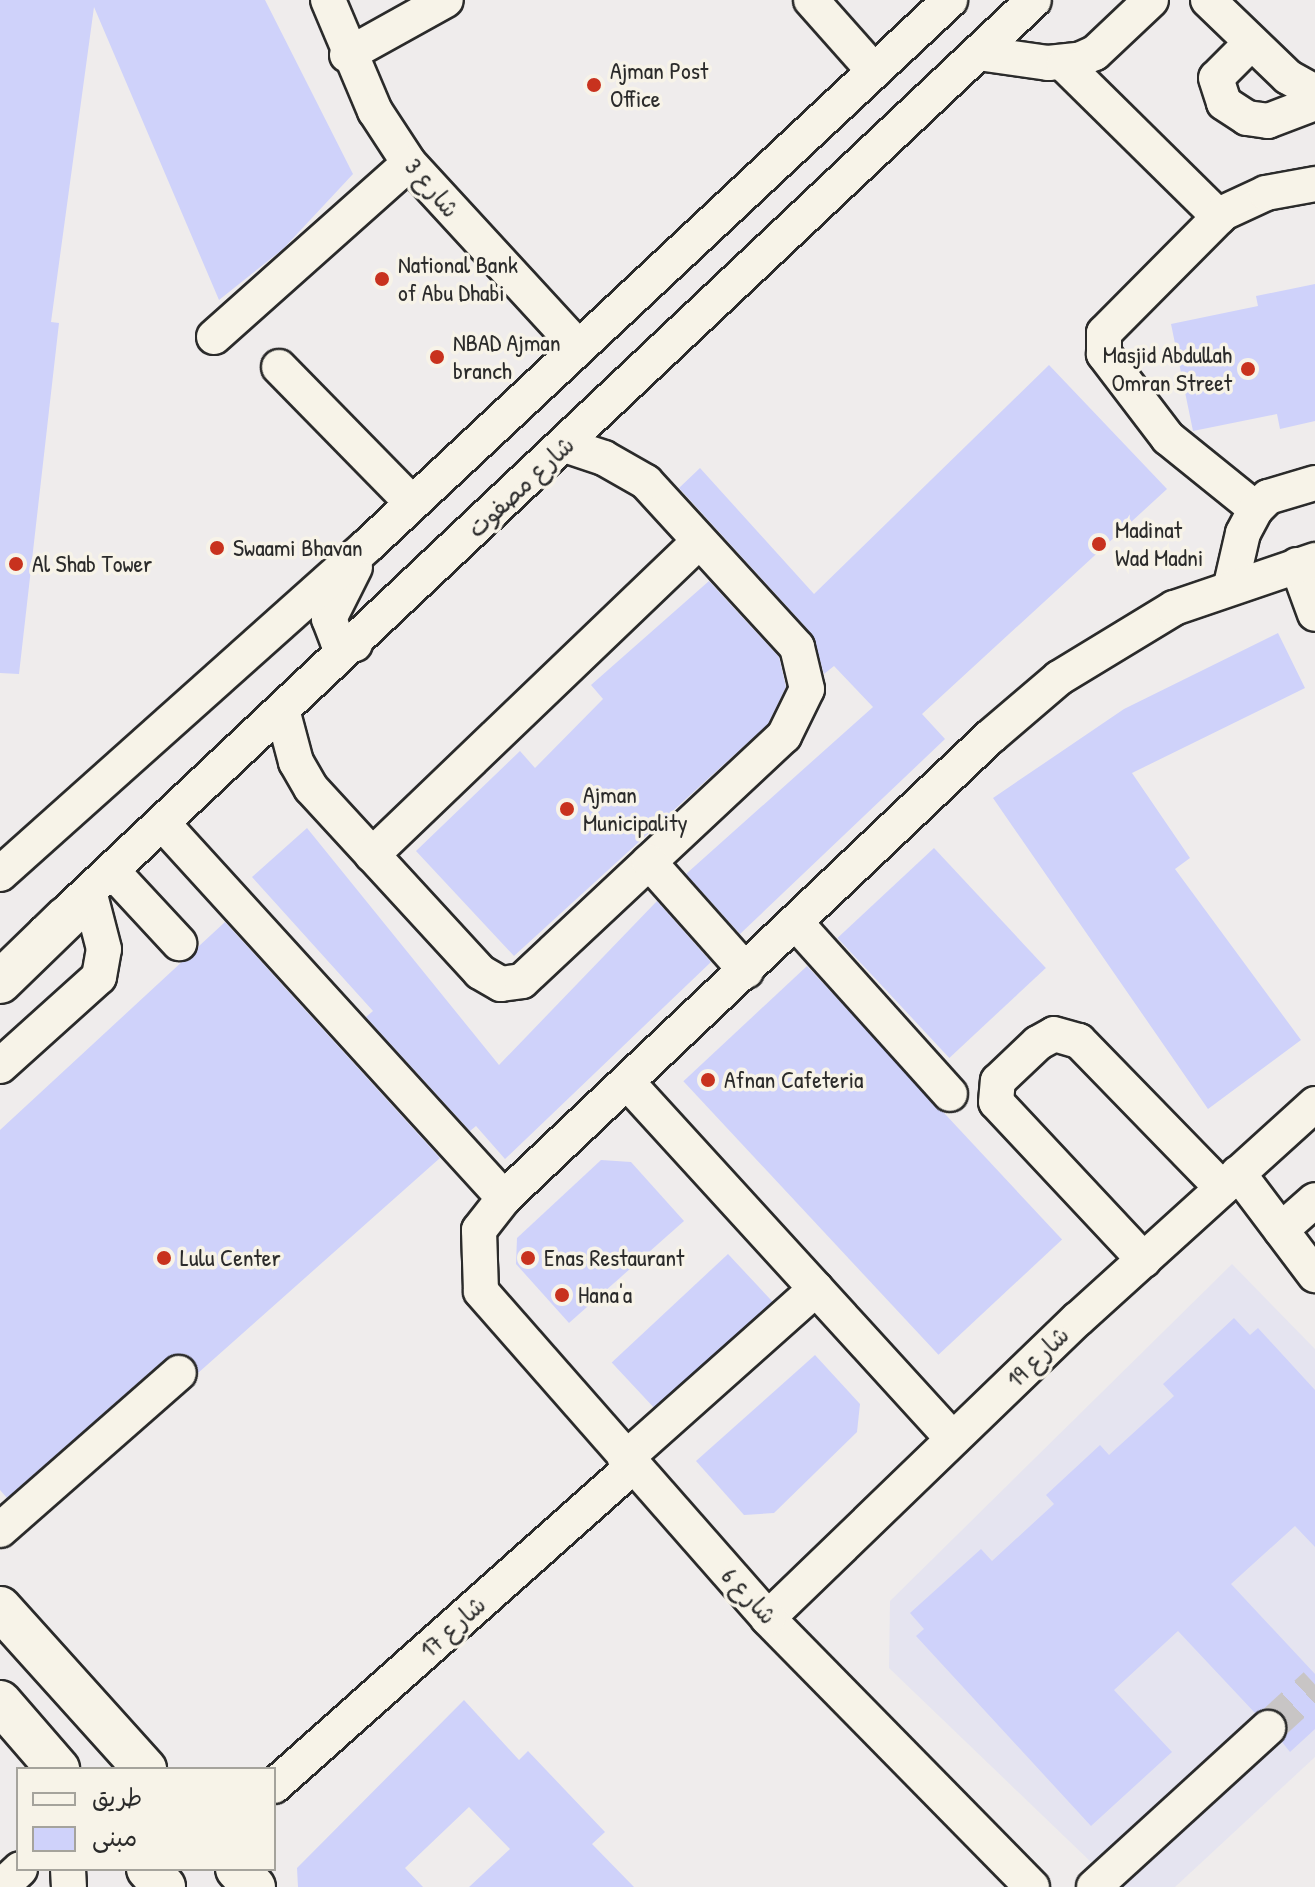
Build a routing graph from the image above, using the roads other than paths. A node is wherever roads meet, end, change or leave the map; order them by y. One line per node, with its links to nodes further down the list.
1 (328, 0): 10 (street, شارع 3)
2 (446, 0): 10 (street)
3 (811, 0): 12 (street)
4 (1034, 0): 9 (street, شارع مصفوت)
5 (1151, 0): 11 (street)
6 (1208, 0): 8 (street)
7 (939, 4): 12 (street)
8 (1251, 43): 13 (street); 14 (street)
9 (978, 53): 11 (street); 21 (street, شارع مصفوت)
10 (347, 55): 15 (street, شارع 3)
11 (1064, 64): 17 (street)
12 (874, 71): 19 (street)
13 (1315, 92)
14 (1315, 103)
15 (409, 163): 18 (street); 19 (street, شارع 3)
16 (1315, 184): 17 (street)
17 (1219, 217): 24 (street)
18 (214, 337)
19 (578, 347): 23 (street)
20 (279, 367): 23 (street)
21 (565, 445): 25 (street); 30 (street, شارع مصفوت)
22 (1315, 483): 24 (street)
23 (412, 503): 26 (street)
24 (1256, 509): 28 (street)
25 (699, 541): 33 (street); 34 (street)
26 (367, 546): 30 (street); 35 (street)
27 (1306, 563): 28 (street); 29 (street)
28 (1231, 585): 37 (street)
29 (1315, 614)
30 (355, 644): 31 (street, شارع مصفوت)
31 (283, 713): 32 (street, شارع مصفوت); 33 (street)
32 (164, 825): 36 (street, شارع مصفوت); 47 (street)
33 (372, 855): 34 (street)
34 (649, 862): 40 (street)
35 (0, 874)
36 (90, 895): 38 (street); 39 (street, شارع مصفوت); 41 (main road); 42 (street)
37 (796, 923): 40 (street); 44 (street)
38 (179, 943)
39 (0, 965)
40 (746, 971): 43 (street)
41 (0, 982)
42 (0, 1066)
43 (627, 1082): 47 (street); 52 (street)
44 (950, 1094)
45 (1315, 1104): 46 (street, شارع 19)
46 (1230, 1181): 49 (street); 50 (street, شارع 19); 50 (street)
47 (504, 1198): 55 (street, شارع 6)
48 (1315, 1200): 49 (street)
49 (1281, 1230): 51 (street)
50 (1144, 1260): 54 (street, شارع 19)
51 (1315, 1275)
52 (816, 1289): 54 (street); 55 (street, شارع 17)
53 (179, 1373): 56 (street)
54 (953, 1439): 58 (street, شارع 19)
55 (629, 1463): 58 (street, شارع 6); 63 (street, شارع 17)
56 (0, 1530)
57 (0, 1608): 62 (main road)
58 (768, 1618): 70 (street, شارع 6)
59 (0, 1702): 61 (main road)
60 (1268, 1728): 71 (street)
61 (56, 1767)
62 (143, 1767)
63 (276, 1784)
64 (18, 1871): 67 (street)
65 (150, 1871): 68 (main road)
66 (239, 1871): 69 (main road)
67 (1, 1887)
68 (164, 1887)
69 (254, 1887)
70 (1032, 1887)
71 (1094, 1887)

